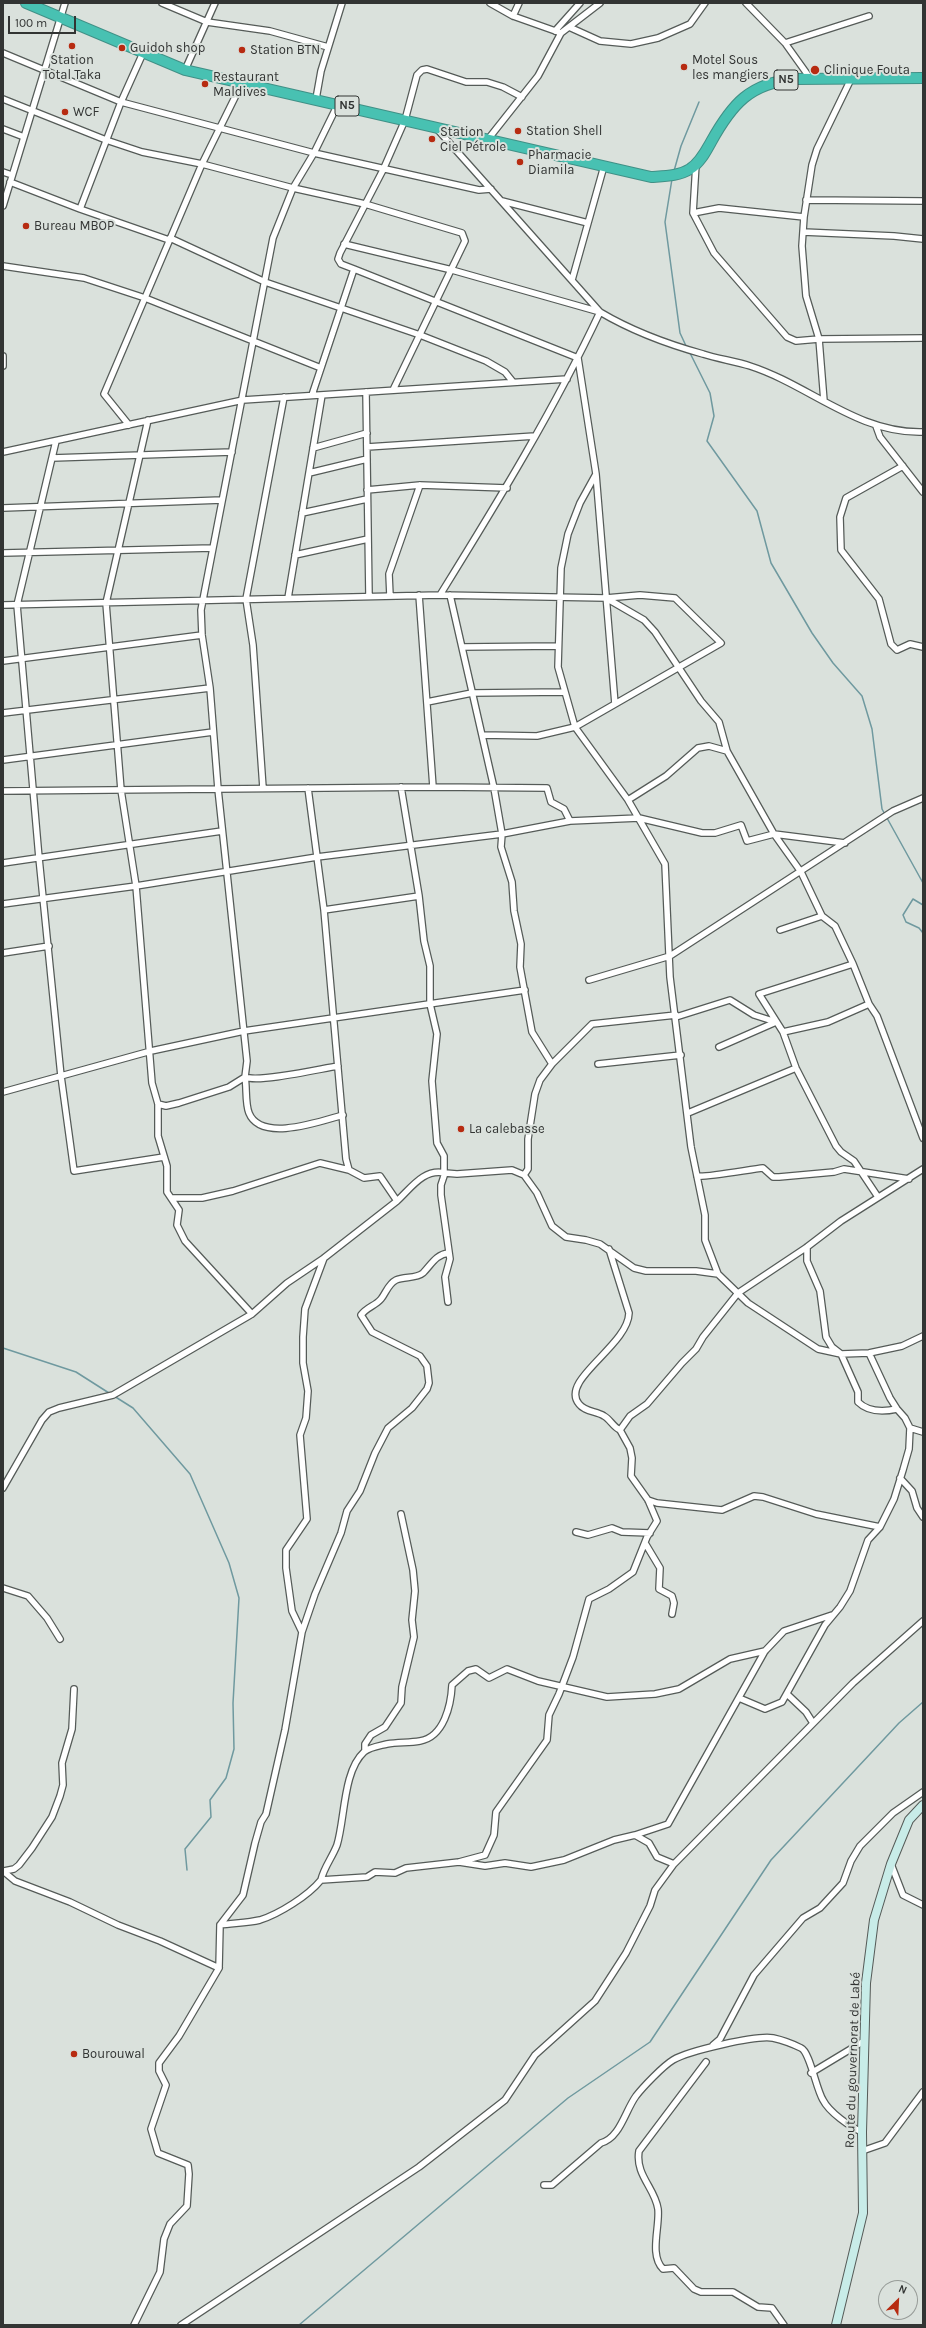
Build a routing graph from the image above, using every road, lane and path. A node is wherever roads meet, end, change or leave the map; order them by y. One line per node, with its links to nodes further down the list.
1 (26, 3): 14 (highway, N5)
2 (66, 3): 14 (street)
3 (162, 3): 15 (street)
4 (215, 3): 15 (street)
5 (342, 3): 20 (street)
6 (490, 3): 12 (street)
7 (519, 3): 12 (street)
8 (580, 3): 17 (street)
9 (600, 3): 16 (street)
10 (704, 3): 16 (street)
11 (746, 3): 19 (street)
12 (513, 16): 17 (street)
13 (869, 16): 19 (street)
14 (61, 18): 22 (highway, N5); 23 (street)
15 (207, 22): 20 (street); 24 (street)
16 (569, 27): 18 (street)
17 (555, 31): 18 (street)
18 (561, 33): 29 (street)
19 (785, 43): 25 (street)
20 (328, 47): 31 (street)
21 (3, 53): 23 (street)
22 (143, 53): 24 (highway, N5); 32 (street)
23 (44, 70): 32 (street); 34 (street)
24 (185, 70): 28 (highway, N5)
25 (810, 78): 27 (highway, N5); 45 (highway, N5)
26 (923, 78): 27 (highway, N5)
27 (851, 79): 52 (street)
28 (242, 83): 31 (highway, N5); 37 (street)
29 (522, 97): 35 (street); 40 (street)
30 (3, 99): 34 (street)
31 (316, 99): 33 (highway, N5)
32 (121, 102): 37 (street); 41 (street)
33 (338, 104): 35 (highway, N5); 42 (street)
34 (31, 111): 39 (street); 41 (street)
35 (405, 120): 36 (highway, N5); 46 (street)
36 (435, 126): 40 (highway, N5); 51 (street)
37 (221, 129): 42 (street); 43 (street)
38 (3, 130): 39 (street)
39 (24, 137): 48 (street)
40 (489, 138): 44 (highway, N5)
41 (106, 140): 43 (street); 57 (street)
42 (314, 153): 46 (street); 50 (street)
43 (202, 164): 50 (street); 62 (street)
44 (604, 166): 45 (highway, N5); 60 (street)
45 (693, 166): 58 (street)
46 (383, 170): 51 (street); 55 (street)
47 (3, 172): 48 (street)
48 (12, 175): 49 (street)
49 (10, 182): 56 (street); 57 (street)
50 (293, 188): 55 (street); 69 (street)
51 (491, 189): 53 (street)
52 (806, 200): 54 (street); 59 (street)
53 (501, 201): 60 (street); 68 (street)
54 (923, 201)
55 (365, 204): 64 (street); 67 (street)
56 (3, 206)
57 (80, 209): 62 (street)
58 (694, 213): 59 (street); 76 (street)
59 (804, 217): 61 (street)
60 (588, 223): 68 (street)
61 (803, 232): 63 (street); 76 (street)
62 (169, 239): 69 (street); 70 (street)
63 (923, 239)
64 (344, 244): 66 (street); 67 (street)
65 (3, 266): 70 (street)
66 (354, 269): 71 (street); 72 (street)
67 (452, 270): 71 (street); 73 (street)
68 (572, 280): 73 (street)
69 (265, 282): 72 (street); 77 (street)
70 (145, 298): 77 (street); 92 (street)
71 (436, 303): 74 (street); 79 (street)
72 (341, 307): 74 (street); 81 (street)
73 (600, 312): 79 (street); 90 (street)
74 (420, 335): 83 (street); 84 (street)
75 (923, 338): 76 (street)
76 (819, 339): 90 (street)
77 (254, 341): 81 (street); 89 (street)
78 (3, 356): 80 (street)
79 (578, 358): 82 (street); 107 (street)
80 (3, 366)
81 (321, 368): 86 (street)
82 (567, 379): 83 (street); 96 (street)
83 (513, 382): 84 (street)
84 (393, 390): 85 (street)
85 (366, 392): 87 (street); 95 (street)
86 (312, 395): 87 (street); 88 (street)
87 (322, 395): 99 (street)
88 (284, 397): 89 (street); 132 (street)
89 (243, 400): 91 (street); 101 (street)
90 (824, 401): 93 (street)
91 (148, 420): 92 (street); 102 (street)
92 (129, 425): 97 (street)
93 (876, 426): 94 (street); 105 (street)
94 (923, 432)
95 (367, 433): 98 (street); 99 (street)
96 (535, 436): 98 (street); 109 (street)
97 (56, 441): 100 (street); 103 (street)
98 (367, 447): 104 (street)
99 (313, 448): 106 (street)
100 (3, 452)
101 (232, 452): 102 (street); 113 (street)
102 (140, 455): 103 (street); 114 (street)
103 (52, 458): 115 (street)
104 (367, 459): 106 (street); 110 (street)
105 (903, 466): 111 (street); 140 (street)
106 (309, 472): 117 (street)
107 (596, 474): 129 (street); 131 (street)
108 (420, 485): 109 (street); 110 (street); 128 (street)
109 (506, 488): 125 (street)
110 (367, 490): 112 (street)
111 (923, 492)
112 (368, 499): 117 (street); 118 (street)
113 (222, 500): 114 (street); 119 (street)
114 (130, 504): 115 (street); 120 (street)
115 (41, 507): 116 (street); 121 (street)
116 (3, 508)
117 (302, 512): 123 (street)
118 (368, 539): 123 (street); 127 (street)
119 (213, 548): 120 (street); 133 (street)
120 (119, 550): 121 (street); 134 (street)
121 (30, 552): 122 (street); 136 (street)
122 (3, 553)
123 (295, 555): 130 (street)
124 (419, 595): 125 (street); 128 (street); 149 (street)
125 (440, 595): 126 (street)
126 (450, 595): 129 (street); 139 (street)
127 (368, 596): 128 (street); 130 (street)
128 (390, 596)
129 (559, 596): 131 (street); 138 (street)
130 (288, 598): 132 (street)
131 (606, 598): 144 (street); 144 (street); 150 (street)
132 (246, 599): 133 (street); 162 (street)
133 (203, 600): 134 (street); 137 (street)
134 (106, 603): 136 (street); 141 (street)
135 (3, 605): 136 (street)
136 (17, 605): 142 (street)
137 (202, 635): 141 (street); 145 (street)
138 (558, 646): 139 (street); 146 (street)
139 (462, 647): 147 (street)
140 (923, 647)
141 (110, 648): 142 (street); 148 (street)
142 (22, 659): 143 (street); 151 (street)
143 (3, 661)
144 (680, 667): 150 (street); 157 (street)
145 (210, 688): 148 (street); 154 (street)
146 (565, 692): 147 (street); 153 (street)
147 (472, 693): 149 (street); 155 (street)
148 (114, 700): 151 (street); 156 (street)
149 (427, 702): 161 (street)
150 (614, 704): 153 (street)
151 (26, 710): 152 (street); 158 (street)
152 (3, 713)
153 (575, 727): 155 (street); 170 (street)
154 (213, 732): 156 (street); 165 (street)
155 (482, 735): 164 (street)
156 (118, 745): 158 (street); 167 (street)
157 (727, 751): 170 (street); 175 (street)
158 (29, 757): 159 (street); 166 (street)
159 (3, 760)
160 (401, 787): 161 (street); 163 (street); 178 (street)
161 (433, 787): 164 (street)
162 (262, 788): 163 (street); 165 (street)
163 (308, 788): 180 (street)
164 (494, 788): 172 (street); 174 (street)
165 (218, 789): 167 (street); 173 (street)
166 (32, 790): 167 (street); 168 (street); 179 (street)
167 (121, 790): 177 (street)
168 (3, 791)
169 (923, 798): 176 (street)
170 (628, 800): 171 (street)
171 (639, 818): 172 (street); 175 (street); 193 (street)
172 (570, 821): 174 (street)
173 (222, 831): 177 (street); 182 (street)
174 (502, 834): 178 (street); 196 (street)
175 (774, 834): 176 (street); 183 (street)
176 (845, 843): 183 (street)
177 (130, 844): 179 (street); 184 (street)
178 (410, 847): 180 (street); 185 (street)
179 (39, 858): 181 (street); 186 (street)
180 (317, 858): 182 (street); 188 (street)
181 (3, 863)
182 (227, 872): 184 (street); 202 (street)
183 (801, 872): 189 (street); 193 (street)
184 (136, 886): 186 (street); 205 (street)
185 (418, 896): 188 (street); 197 (street)
186 (44, 899): 187 (street); 191 (street)
187 (3, 904)
188 (324, 910): 200 (street)
189 (822, 916): 190 (street); 194 (street)
190 (780, 930)
191 (49, 946): 192 (street); 211 (street)
192 (3, 952)
193 (670, 956): 195 (street); 199 (street)
194 (854, 964): 198 (street); 201 (street)
195 (589, 980)
196 (525, 990): 197 (street); 207 (street)
197 (430, 1004): 200 (street); 222 (street)
198 (870, 1004): 203 (street); 217 (street)
199 (676, 1016): 201 (street); 206 (street); 207 (street)
200 (334, 1019): 202 (street); 209 (street)
201 (776, 1022): 203 (street); 204 (street)
202 (244, 1031): 205 (street); 212 (street)
203 (783, 1032): 210 (street)
204 (719, 1048)
205 (151, 1051): 211 (street); 214 (street)
206 (681, 1055): 208 (street); 215 (street)
207 (552, 1064): 223 (street)
208 (598, 1064)
209 (338, 1066): 212 (street); 216 (street)
210 (796, 1068): 215 (street); 221 (street)
211 (61, 1076): 213 (street); 218 (street)
212 (245, 1077): 214 (street); 216 (street)
213 (3, 1092)
214 (158, 1104): 218 (street)
215 (688, 1113): 224 (street)
216 (343, 1115): 220 (street)
217 (923, 1138)
218 (164, 1157): 227 (street)
219 (923, 1169): 225 (street)
220 (349, 1170): 227 (street); 228 (street)
221 (860, 1171): 224 (street); 225 (street); 226 (street)
222 (445, 1173): 223 (street); 228 (street); 231 (street)
223 (524, 1175): 230 (street)
224 (697, 1176): 233 (street)
225 (909, 1179): 226 (street)
226 (878, 1197): 229 (street)
227 (172, 1198): 236 (street)
228 (397, 1201): 232 (street)
229 (807, 1248): 234 (street); 239 (street)
230 (609, 1249): 233 (street); 242 (street)
231 (449, 1253): 235 (street); 257 (street)
232 (324, 1258): 236 (street); 257 (street)
233 (718, 1274): 234 (street)
234 (738, 1293): 239 (street); 242 (street)
235 (448, 1302)
236 (252, 1314): 245 (street)
237 (923, 1336): 238 (street)
238 (869, 1353): 239 (street); 240 (street)
239 (841, 1354): 240 (street)
240 (896, 1409): 241 (street)
241 (910, 1428): 243 (street); 244 (street)
242 (620, 1430): 246 (street)
243 (923, 1432)
244 (900, 1478): 248 (street); 249 (street)
245 (3, 1488)
246 (648, 1500): 249 (street); 251 (street)
247 (401, 1514): 265 (street)
248 (923, 1517)
249 (880, 1527): 255 (street)
250 (576, 1532): 251 (street)
251 (650, 1533): 252 (street)
252 (645, 1543): 254 (street); 260 (street)
253 (3, 1588): 258 (street)
254 (672, 1614)
255 (834, 1615): 259 (street); 262 (street)
256 (923, 1621): 264 (street)
257 (302, 1632): 275 (street)
258 (60, 1638)
259 (765, 1651): 260 (street); 263 (street)
260 (563, 1685): 265 (street); 269 (street)
261 (74, 1689): 272 (street)
262 (787, 1694): 263 (street); 264 (street)
263 (739, 1698): 268 (street)
264 (813, 1723): 270 (street)
265 (365, 1751): 273 (street)
266 (923, 1792): 278 (street)
267 (923, 1805): 271 (street, Route du gouvernorat de Labé)
268 (635, 1835): 269 (street); 270 (street)
269 (459, 1862): 273 (street)
270 (674, 1864): 286 (street)
271 (891, 1864): 274 (street); 277 (street, Route du gouvernorat de Labé)
272 (3, 1871): 276 (street)
273 (321, 1880): 275 (street)
274 (923, 1905)
275 (220, 1925): 276 (street)
276 (219, 1968): 285 (street)
277 (864, 2041): 280 (street); 282 (street, Route du gouvernorat de Labé)
278 (712, 2045): 280 (street); 284 (street)
279 (706, 2062): 287 (street)
280 (812, 2073): 282 (street)
281 (923, 2092): 283 (street)
282 (862, 2132): 283 (street, Route du gouvernorat de Labé)
283 (862, 2151): 288 (street, Route du gouvernorat de Labé)
284 (544, 2185)
285 (134, 2325)
286 (181, 2325)
287 (784, 2325)
288 (836, 2325)

